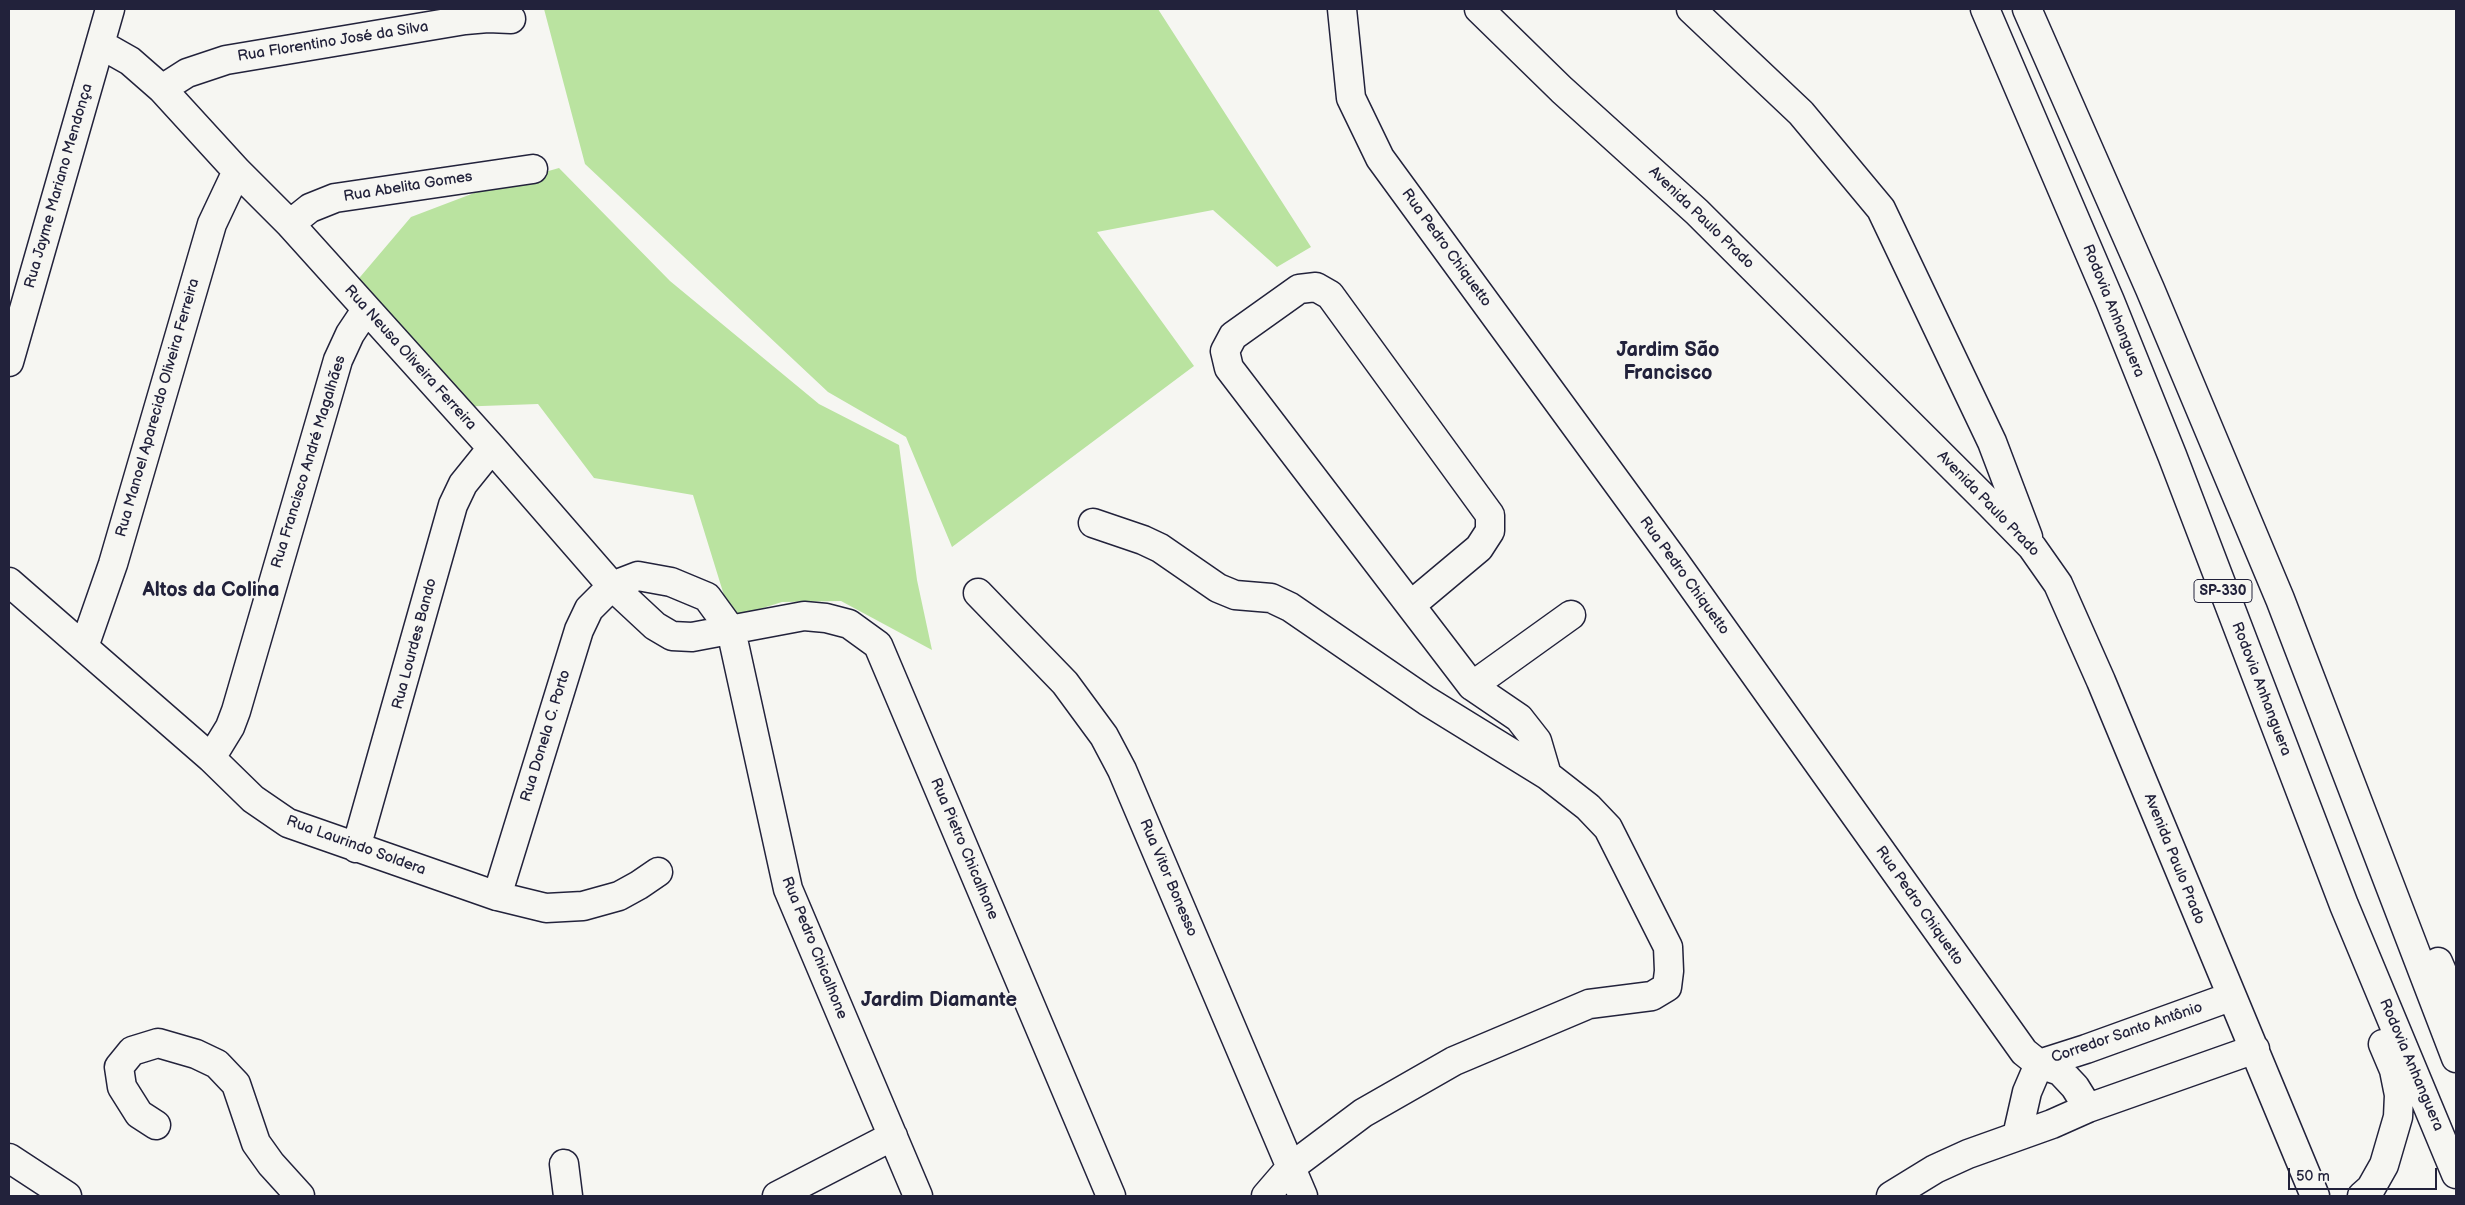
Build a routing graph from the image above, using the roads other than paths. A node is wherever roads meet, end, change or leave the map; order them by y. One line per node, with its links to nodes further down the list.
1 (110, 9): 8 (main road, Rua Jayme Mariano Mendonça)
2 (1342, 9): 39 (main road, Rua Pedro Chiquetto)
3 (1479, 9): 17 (main road, Avenida Paulo Prado)
4 (1985, 9): 33 (main road, Rodovia Anhanguera / SP-330)
5 (2027, 9): 34 (main road, SP-330)
6 (1702, 14): 15 (main road)
7 (511, 19): 9 (main road, Rua Florentino José da Silva)
8 (100, 44): 9 (main road, Rua Neusa Oliveira Ferreira); 14 (main road, Rua Jayme Mariano Mendonça)
9 (162, 89): 11 (main road, Rua Neusa Oliveira Ferreira)
10 (533, 169): 12 (main road, Rua Abelita Gomes)
11 (237, 171): 12 (main road, Rua Neusa Oliveira Ferreira); 26 (main road, Rua Manoel Aparecido Oliveira Ferreira)
12 (290, 224): 13 (main road, Rua Neusa Oliveira Ferreira)
13 (366, 310): 16 (main road, Rua Neusa Oliveira Ferreira); 28 (main road, Rua Francisco André Magalhães)
14 (9, 362)
15 (1992, 442): 17 (main road); 19 (main road)
16 (492, 448): 21 (main road, Rua Neusa Oliveira Ferreira); 30 (main road, Rua Lourdes Bando)
17 (1989, 503): 19 (main road, Avenida Paulo Prado)
18 (1093, 523): 29 (main road)
19 (2032, 547): 35 (main road, Avenida Paulo Prado)
20 (9, 582): 26 (main road, Rua Laurindo Soldera)
21 (612, 586): 25 (main road, Rua Neusa Oliveira Ferreira); 25 (main road); 32 (main road, Rua Donela C. Porto)
22 (978, 593): 46 (main road, Rua Vitor Bonesso)
23 (1411, 605): 23 (main road); 27 (main road)
24 (1571, 615): 27 (main road)
25 (731, 630): 42 (main road, Rua Pedro Chicalhone); 53 (main road, Rua Pietro Chicalhone)
26 (84, 647): 28 (main road, Rua Laurindo Soldera)
27 (1472, 686): 29 (main road)
28 (211, 758): 30 (main road, Rua Laurindo Soldera)
29 (1548, 775): 46 (main road)
30 (356, 848): 32 (main road, Rua Laurindo Soldera)
31 (658, 872): 32 (main road, Rua Laurindo Soldera)
32 (497, 896)
33 (2344, 905): 47 (main road, Rodovia Anhanguera / SP-330); 58 (main road)
34 (2400, 913): 36 (main road); 38 (main road, SP-330)
35 (2230, 997): 37 (main road, Avenida Paulo Prado); 39 (main road, Corredor Santo Antônio)
36 (2456, 1004)
37 (2255, 1049): 40 (main road); 57 (main road, Avenida Paulo Prado)
38 (2456, 1058)
39 (2039, 1064): 40 (main road, Rua Pedro Chiquetto); 43 (main road, Corredor Santo Antônio)
40 (2088, 1108): 43 (main road)
41 (156, 1125): 49 (main road)
42 (893, 1136): 51 (main road); 52 (main road, Rua Pedro Chicalhone)
43 (2017, 1136): 56 (main road)
44 (9, 1158): 48 (main road)
45 (564, 1164): 50 (main road)
46 (1290, 1167): 54 (main road); 55 (main road, Rua Vitor Bonesso)
47 (2456, 1174)
48 (67, 1196)
49 (300, 1196)
50 (568, 1196)
51 (777, 1196)
52 (918, 1196)
53 (1111, 1196)
54 (1266, 1196)
55 (1303, 1196)
56 (1891, 1196)
57 (2315, 1196)
58 (2362, 1196)

